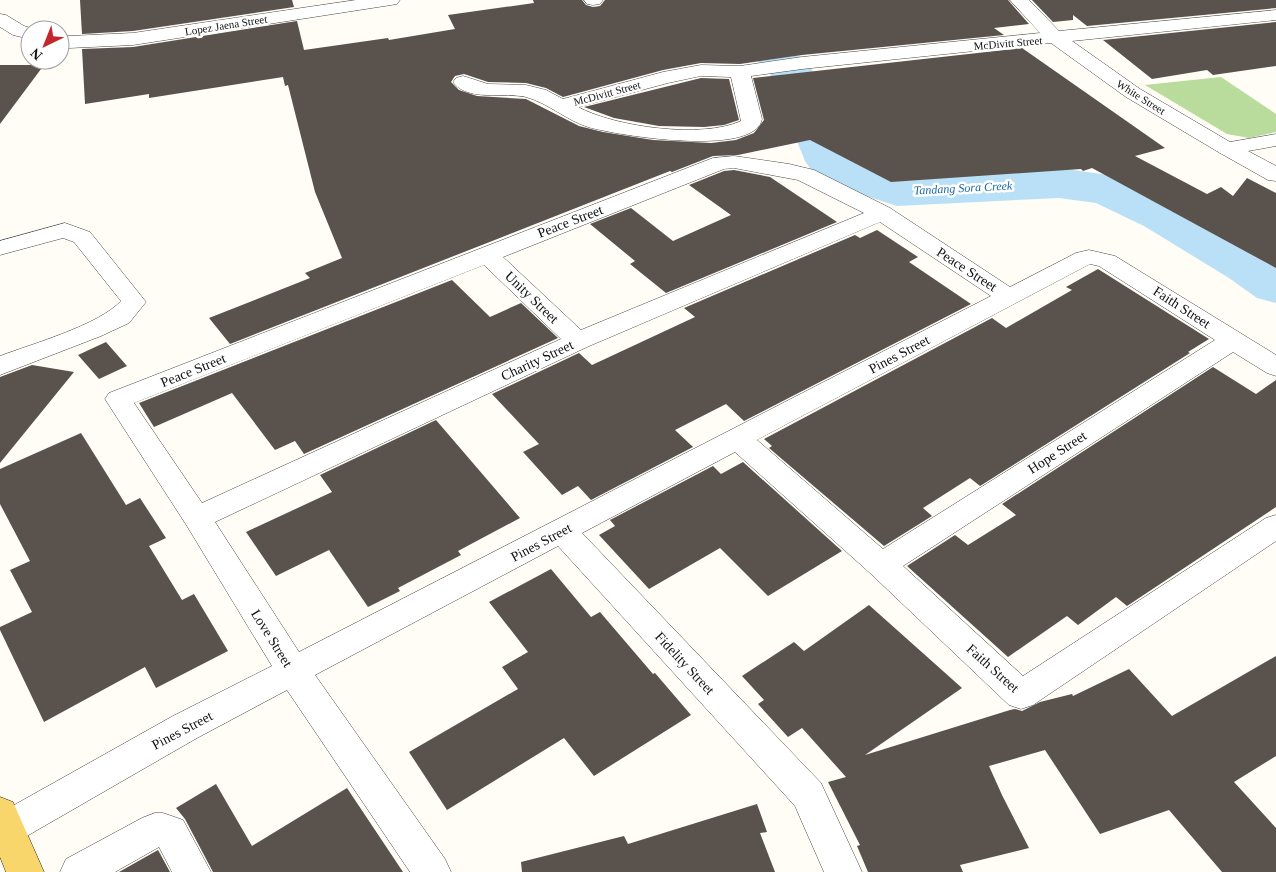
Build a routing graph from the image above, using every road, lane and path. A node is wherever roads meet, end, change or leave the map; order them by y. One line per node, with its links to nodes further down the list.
1 (391, 0): 7 (street, Lopez Jaena Street)
2 (1019, 0): 6 (street, White Street)
3 (1276, 15): 6 (street, McDivitt Street)
4 (0, 19): 5 (street)
5 (20, 31)
6 (1055, 38): 8 (street, McDivitt Street); 12 (street, White Street)
7 (70, 42)
8 (740, 72): 10 (street, McDivitt Street); 10 (street, McDivitt Street)
9 (463, 82): 10 (street, McDivitt Street)
10 (562, 105)
11 (1276, 140): 12 (street)
12 (1226, 149): 13 (street, White Street)
13 (1276, 175)
14 (882, 213): 16 (street, Peace Street); 18 (street, Peace Street); 20 (street, Charity Street)
15 (0, 248): 21 (street)
16 (486, 254): 20 (street, Unity Street); 23 (street, Peace Street)
17 (1084, 258): 18 (street, Pines Street); 19 (street, Faith Street)
18 (1010, 297): 24 (street, Pines Street)
19 (1233, 340): 22 (street, Faith Street); 28 (street, Hope Street)
20 (578, 341): 25 (street, Charity Street)
21 (0, 366)
22 (1276, 367)
23 (118, 399): 25 (street, Love Street)
24 (738, 439): 27 (street, Pines Street); 28 (street, Faith Street)
25 (197, 518): 29 (street, Love Street)
26 (1276, 526): 28 (street, Faith Street)
27 (562, 531): 29 (street, Pines Street); 35 (street, Fidelity Street)
28 (881, 565)
29 (293, 671): 30 (street, Pines Street); 34 (street, Love Street)
30 (2, 825): 31 (main road)
31 (25, 872)
32 (80, 872): 33 (street)
33 (192, 872)
34 (432, 872)
35 (843, 872)

